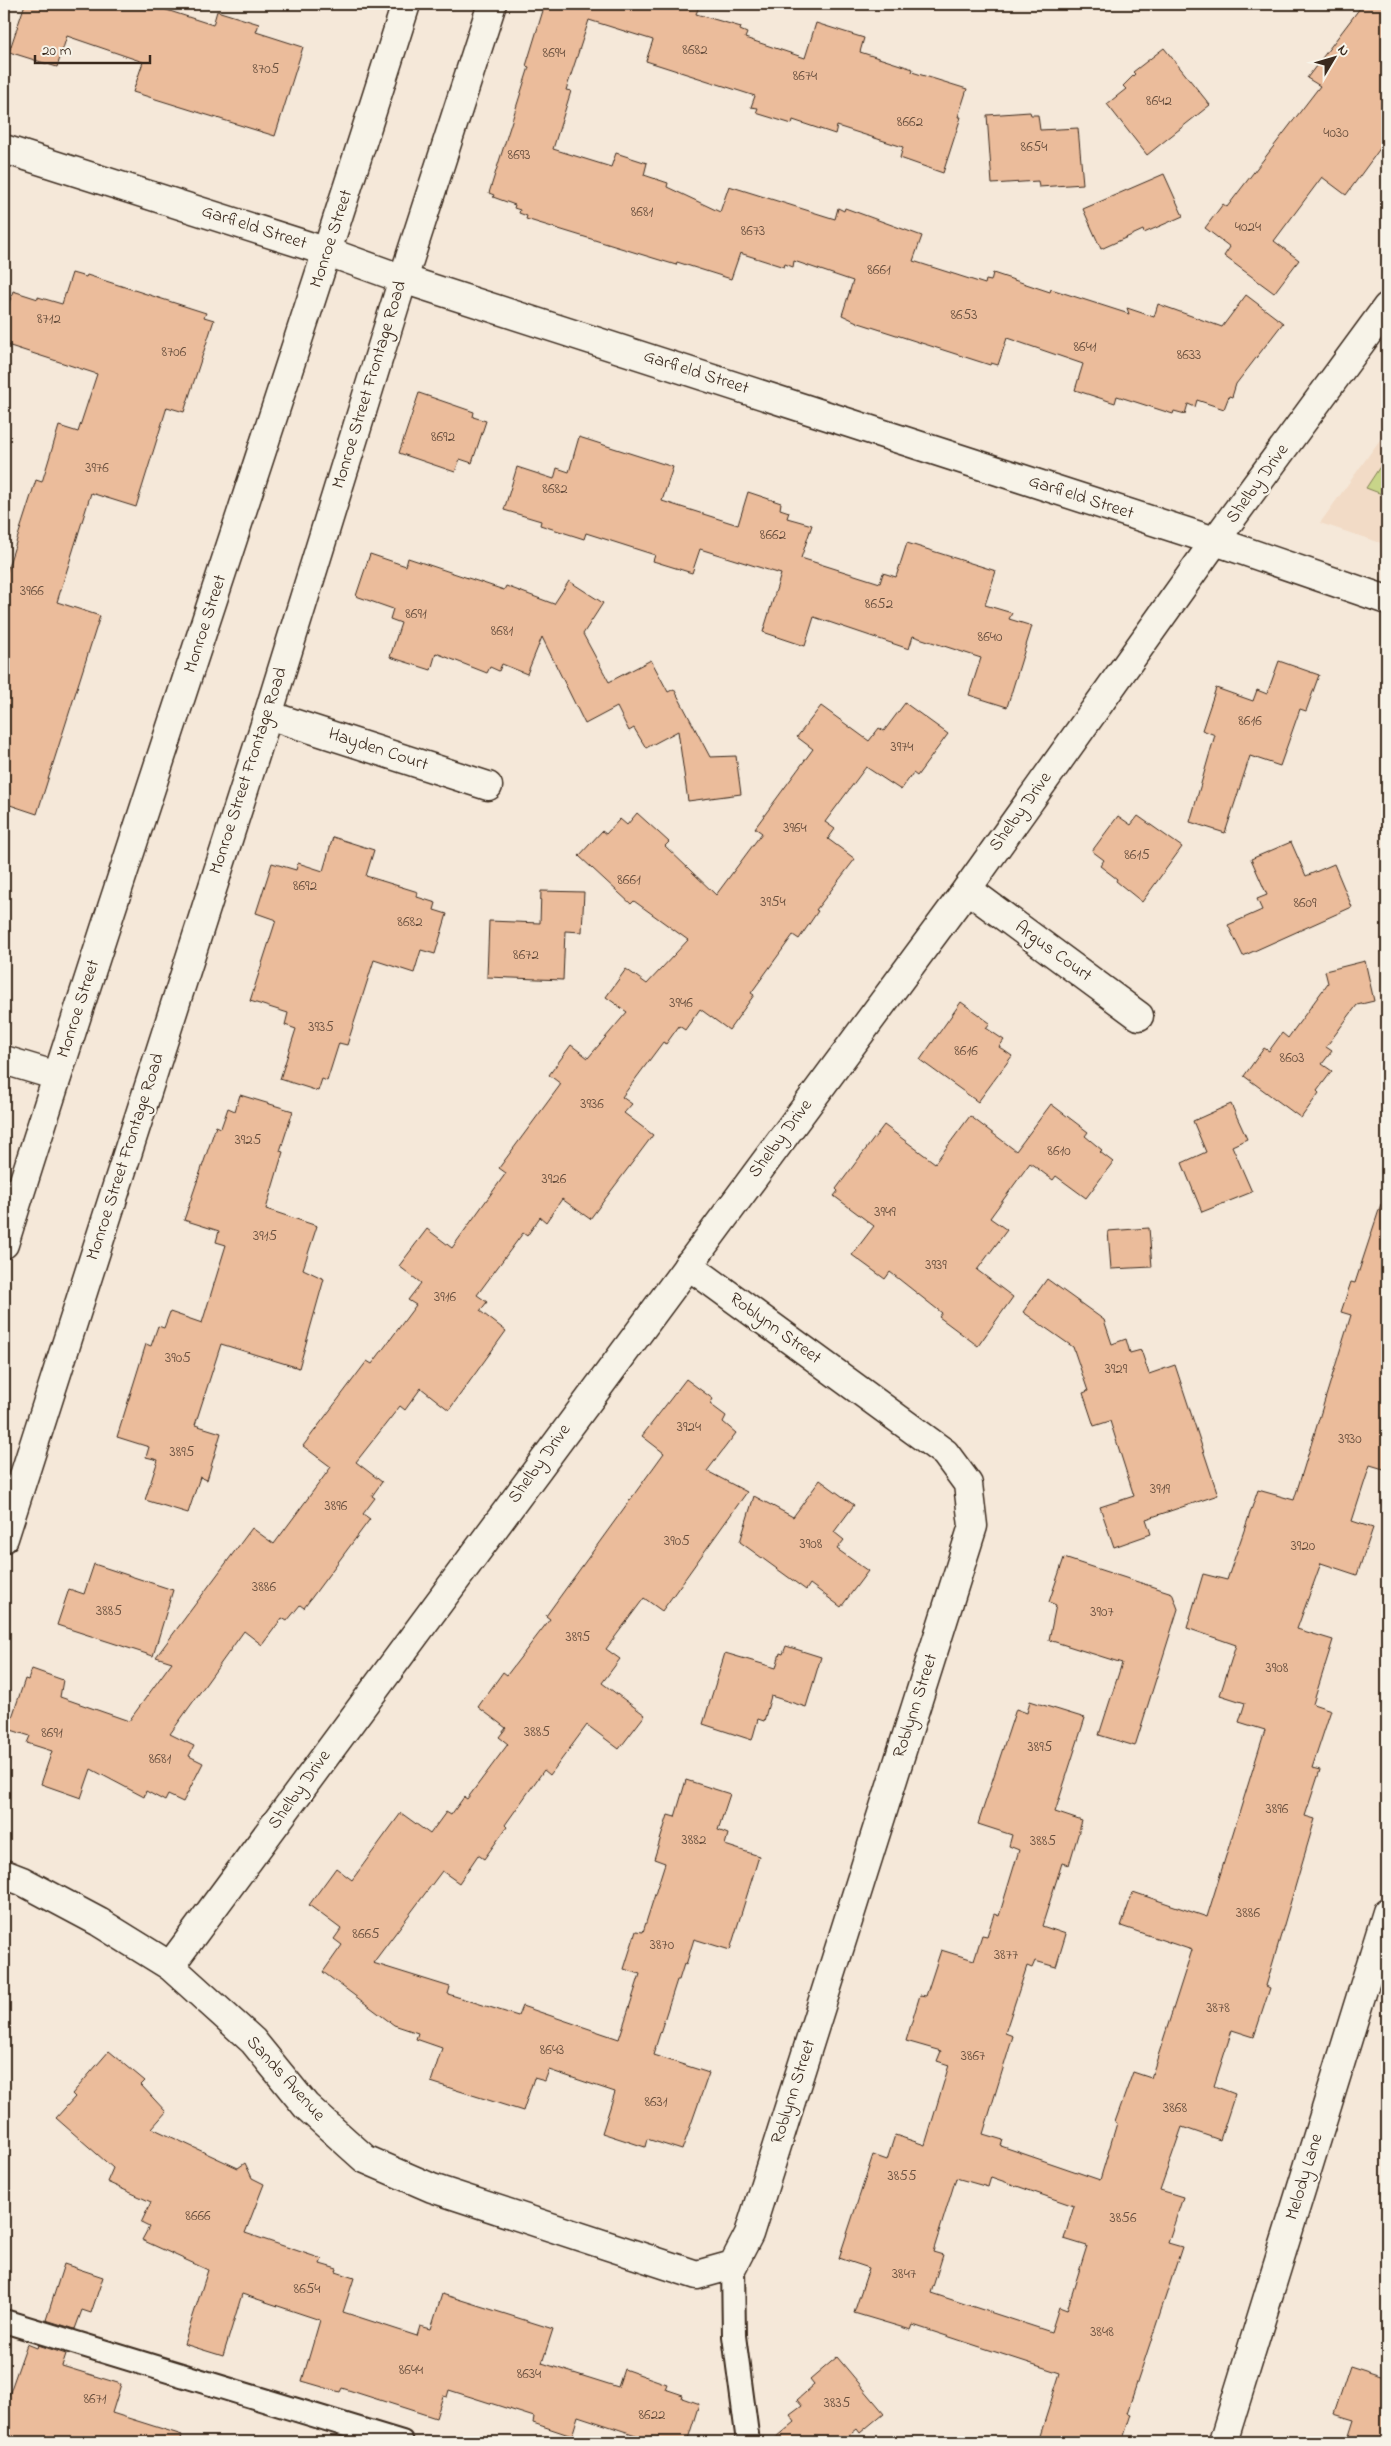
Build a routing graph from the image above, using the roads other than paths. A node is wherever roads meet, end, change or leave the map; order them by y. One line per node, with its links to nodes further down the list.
1 (406, 4): 4 (street, Monroe Street)
2 (492, 4): 5 (street, Monroe Street Frontage Road)
3 (4, 149): 4 (street, Garfield Street)
4 (328, 252): 5 (street, Garfield Street); 14 (street, Monroe Street)
5 (403, 279): 7 (street, Garfield Street); 9 (street, Monroe Street Frontage Road)
6 (1387, 308): 7 (street, Shelby Drive)
7 (1215, 541): 8 (street, Garfield Street); 11 (street, Shelby Drive)
8 (1387, 600)
9 (268, 715): 10 (street, Hayden Court); 17 (street, Monroe Street Frontage Road)
10 (488, 786)
11 (967, 889): 12 (street, Argus Court); 16 (street, Shelby Drive)
12 (1139, 1016)
13 (4, 1060): 14 (street)
14 (56, 1076): 15 (street, Monroe Street)
15 (4, 1244)
16 (688, 1265): 20 (street, Shelby Drive); 21 (street, Roblynn Street)
17 (4, 1538)
18 (4, 1874): 20 (street, Sands Avenue)
19 (1387, 1912): 25 (street, Melody Lane)
20 (170, 1966): 21 (street, Sands Avenue)
21 (732, 2264): 24 (lane)
22 (4, 2321): 23 (lane)
23 (402, 2442)
24 (748, 2442)
25 (1223, 2442)

